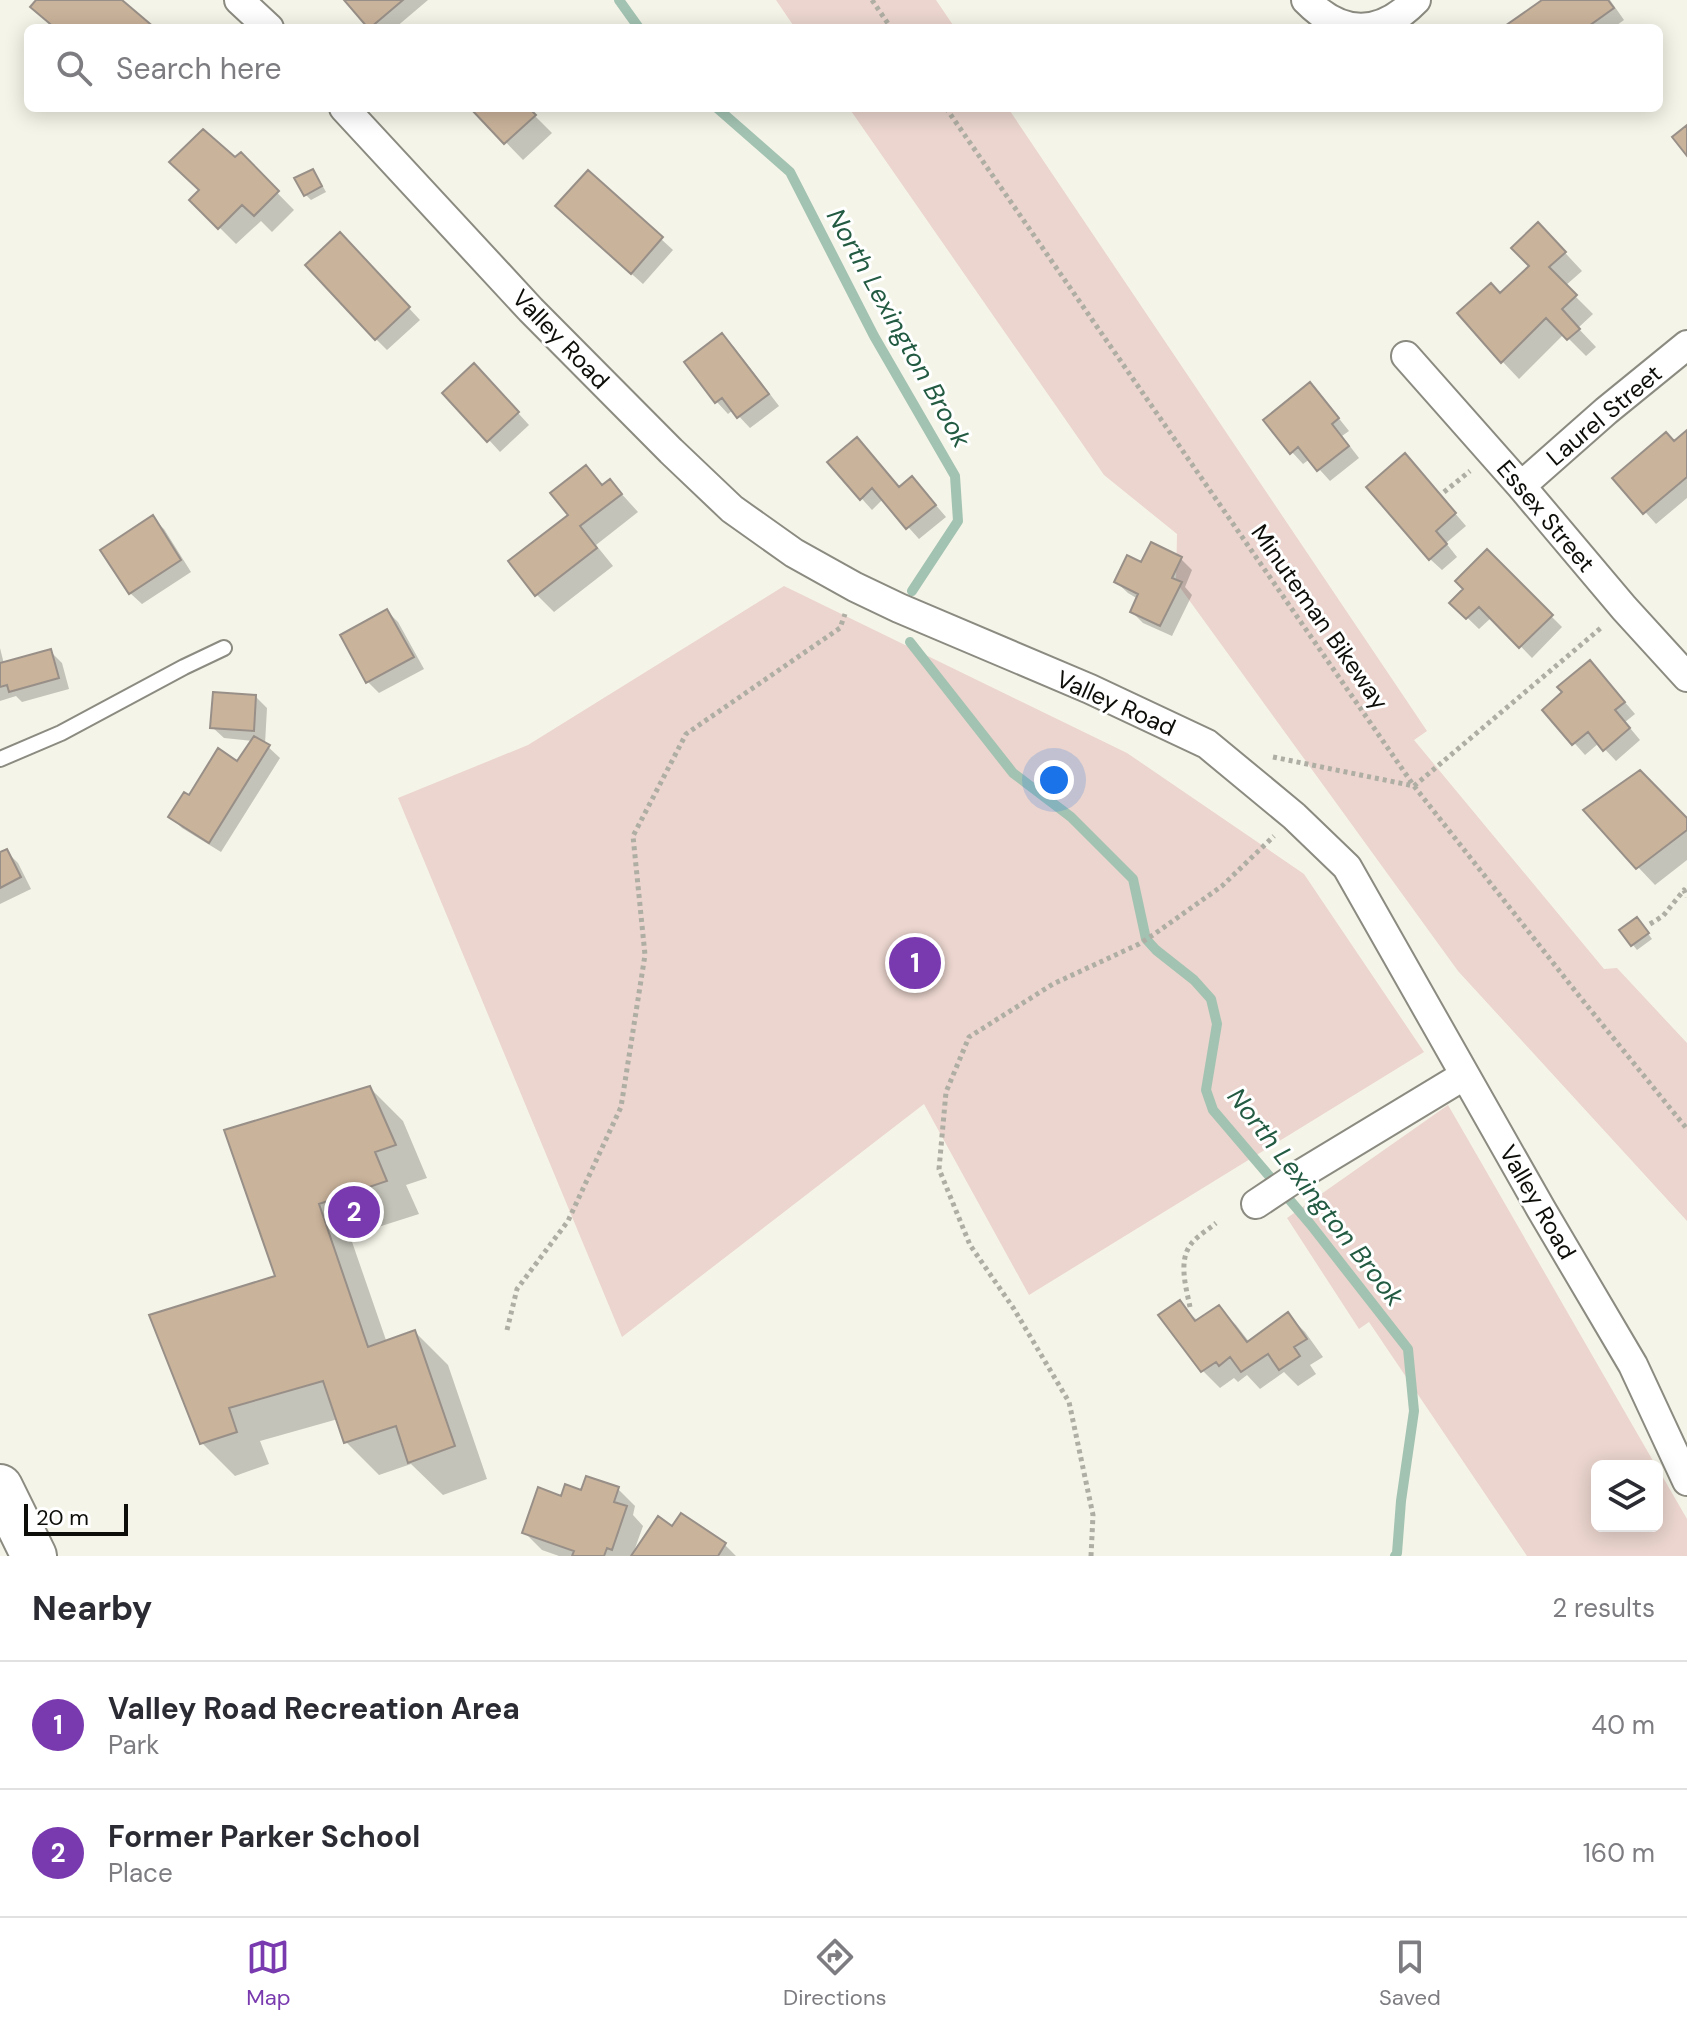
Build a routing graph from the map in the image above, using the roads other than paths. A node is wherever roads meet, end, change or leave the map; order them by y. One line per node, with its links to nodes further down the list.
1 (239, 0): 4 (street)
2 (1306, 0): 5 (street)
3 (1416, 0): 6 (street)
4 (265, 24)
5 (1336, 24)
6 (1384, 24)
7 (348, 112): 14 (street, Valley Road)
8 (1687, 345): 10 (street, Laurel Street)
9 (1406, 356): 10 (street, Essex Street)
10 (1521, 486): 12 (street, Essex Street)
11 (224, 648): 13 (lane)
12 (1687, 677)
13 (0, 759)
14 (1465, 1075): 15 (street); 16 (street, Valley Road)
15 (1256, 1204)
16 (1687, 1481)
17 (0, 1487): 18 (main road)
18 (34, 1556)

